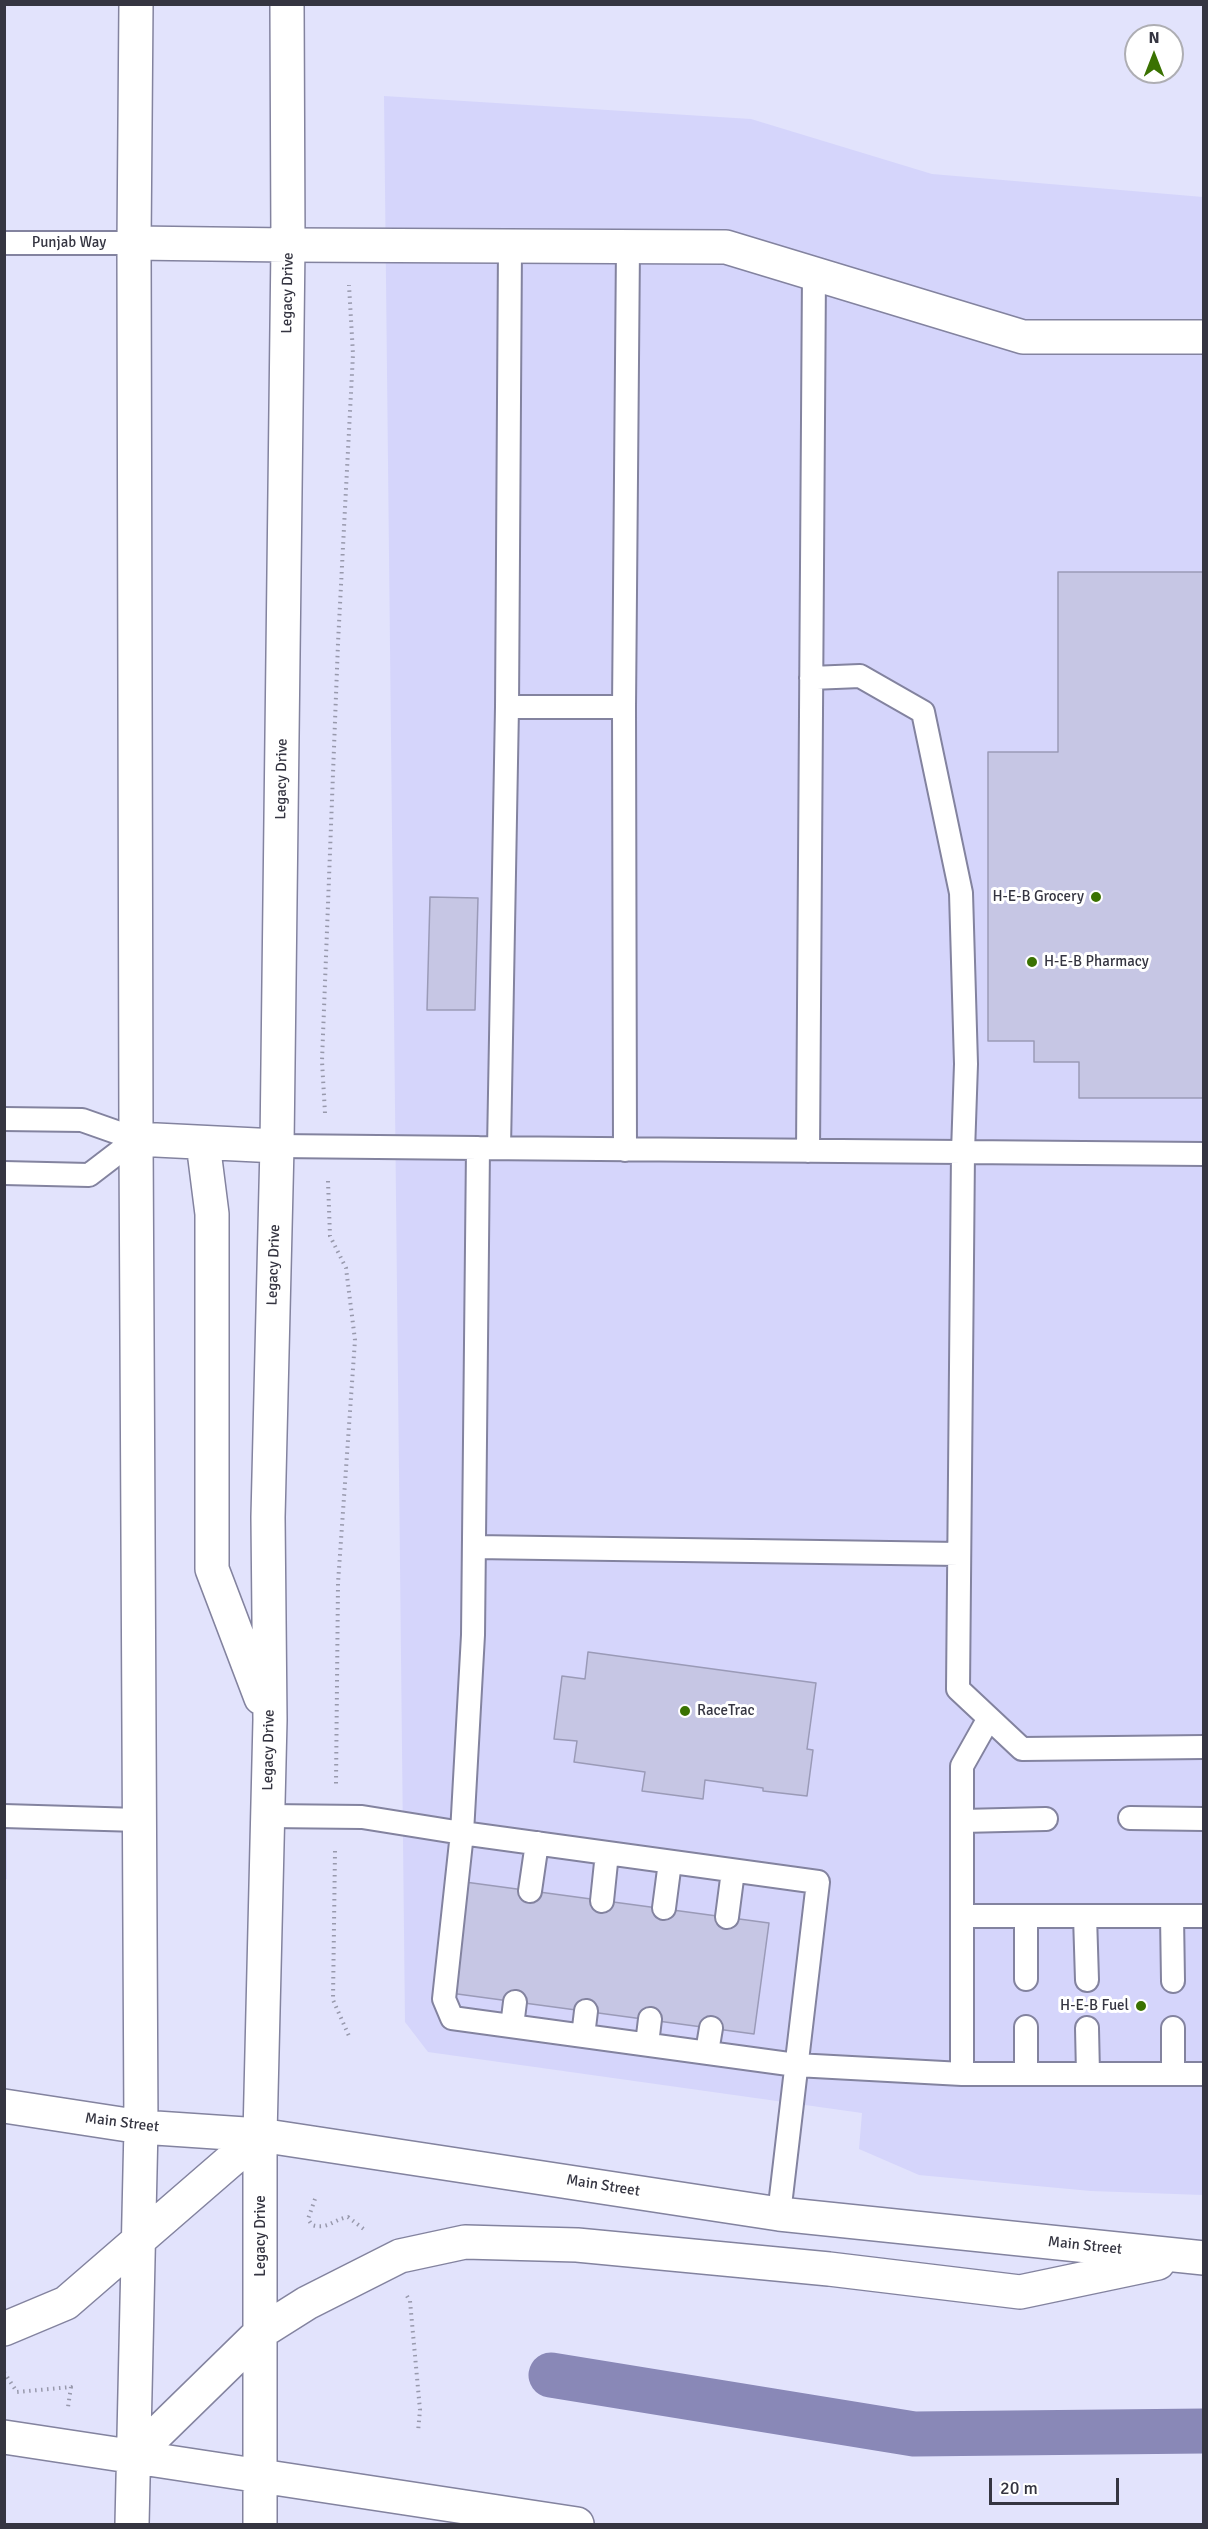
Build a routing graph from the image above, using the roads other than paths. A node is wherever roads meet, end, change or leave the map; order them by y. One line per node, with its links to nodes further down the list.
1 (136, 4): 4 (main road)
2 (287, 4): 5 (main road, Legacy Drive)
3 (4, 243): 4 (lane, Punjab Way)
4 (134, 243): 5 (main road); 14 (main road)
5 (288, 245): 6 (main road); 16 (main road, Legacy Drive)
6 (510, 246): 7 (main road); 11 (lane)
7 (628, 246): 8 (main road); 12 (lane)
8 (814, 273): 9 (main road); 10 (lane)
9 (1203, 337)
10 (811, 678): 19 (lane); 20 (lane)
11 (507, 707): 12 (lane); 17 (lane)
12 (624, 707): 18 (lane)
13 (4, 1119): 14 (lane)
14 (136, 1139): 15 (main road); 22 (lane); 33 (main road)
15 (203, 1143): 16 (main road); 26 (main road)
16 (278, 1146): 17 (lane); 26 (main road, Legacy Drive)
17 (489, 1148): 18 (lane); 23 (lane)
18 (625, 1150): 19 (lane)
19 (808, 1151): 20 (lane)
20 (963, 1152): 21 (lane); 24 (lane)
21 (1203, 1154)
22 (4, 1173)
23 (475, 1547): 24 (lane); 35 (lane)
24 (959, 1554): 25 (lane)
25 (989, 1718): 27 (lane); 34 (lane)
26 (270, 1720): 29 (main road, Legacy Drive)
27 (1203, 1747)
28 (4, 1816): 33 (lane)
29 (268, 1816): 35 (lane); 71 (main road, Legacy Drive)
30 (1130, 1818): 31 (lane)
31 (1203, 1818)
32 (1046, 1819): 34 (lane)
33 (138, 1820): 70 (main road)
34 (962, 1821): 43 (lane)
35 (462, 1833): 36 (lane); 55 (lane)
36 (537, 1843): 37 (lane); 40 (lane)
37 (607, 1853): 38 (lane); 41 (lane)
38 (670, 1862): 39 (lane); 42 (lane)
39 (733, 1871): 48 (lane); 63 (lane)
40 (531, 1891)
41 (602, 1900)
42 (664, 1908)
43 (962, 1916): 44 (lane); 64 (lane)
44 (1026, 1916): 45 (lane); 49 (lane)
45 (1085, 1916): 46 (lane); 50 (lane)
46 (1172, 1916): 47 (lane); 51 (lane)
47 (1203, 1916)
48 (727, 1917)
49 (1026, 1979)
50 (1087, 1980)
51 (1173, 1981)
52 (515, 2002): 55 (lane)
53 (586, 2011): 60 (lane)
54 (650, 2019): 61 (lane)
55 (512, 2026): 60 (lane)
56 (1026, 2027): 65 (lane)
57 (711, 2028): 62 (lane)
58 (1087, 2028): 66 (lane)
59 (1173, 2028): 67 (lane)
60 (583, 2036): 61 (lane)
61 (647, 2044): 62 (lane)
62 (707, 2052): 63 (lane)
63 (796, 2065): 64 (lane); 72 (lane)
64 (962, 2074): 65 (lane)
65 (1026, 2074): 66 (lane)
66 (1088, 2074): 67 (lane)
67 (1173, 2074): 68 (lane)
68 (1203, 2074)
69 (4, 2106): 70 (main road, Main Street)
70 (141, 2127): 71 (main road, Main Street); 73 (main road)
71 (260, 2135): 72 (main road, Main Street); 73 (main road); 76 (main road, Legacy Drive)
72 (779, 2214): 74 (main road, Main Street)
73 (138, 2239): 75 (main road); 78 (main road)
74 (1195, 2258): 76 (main road)
75 (4, 2329)
76 (261, 2332): 78 (main road); 79 (main road, Legacy Drive)
77 (4, 2437): 78 (main road)
78 (133, 2457): 79 (main road); 80 (main road)
79 (261, 2476): 81 (main road, Legacy Drive); 82 (main road)
80 (132, 2524)
81 (260, 2524)
82 (577, 2524)

